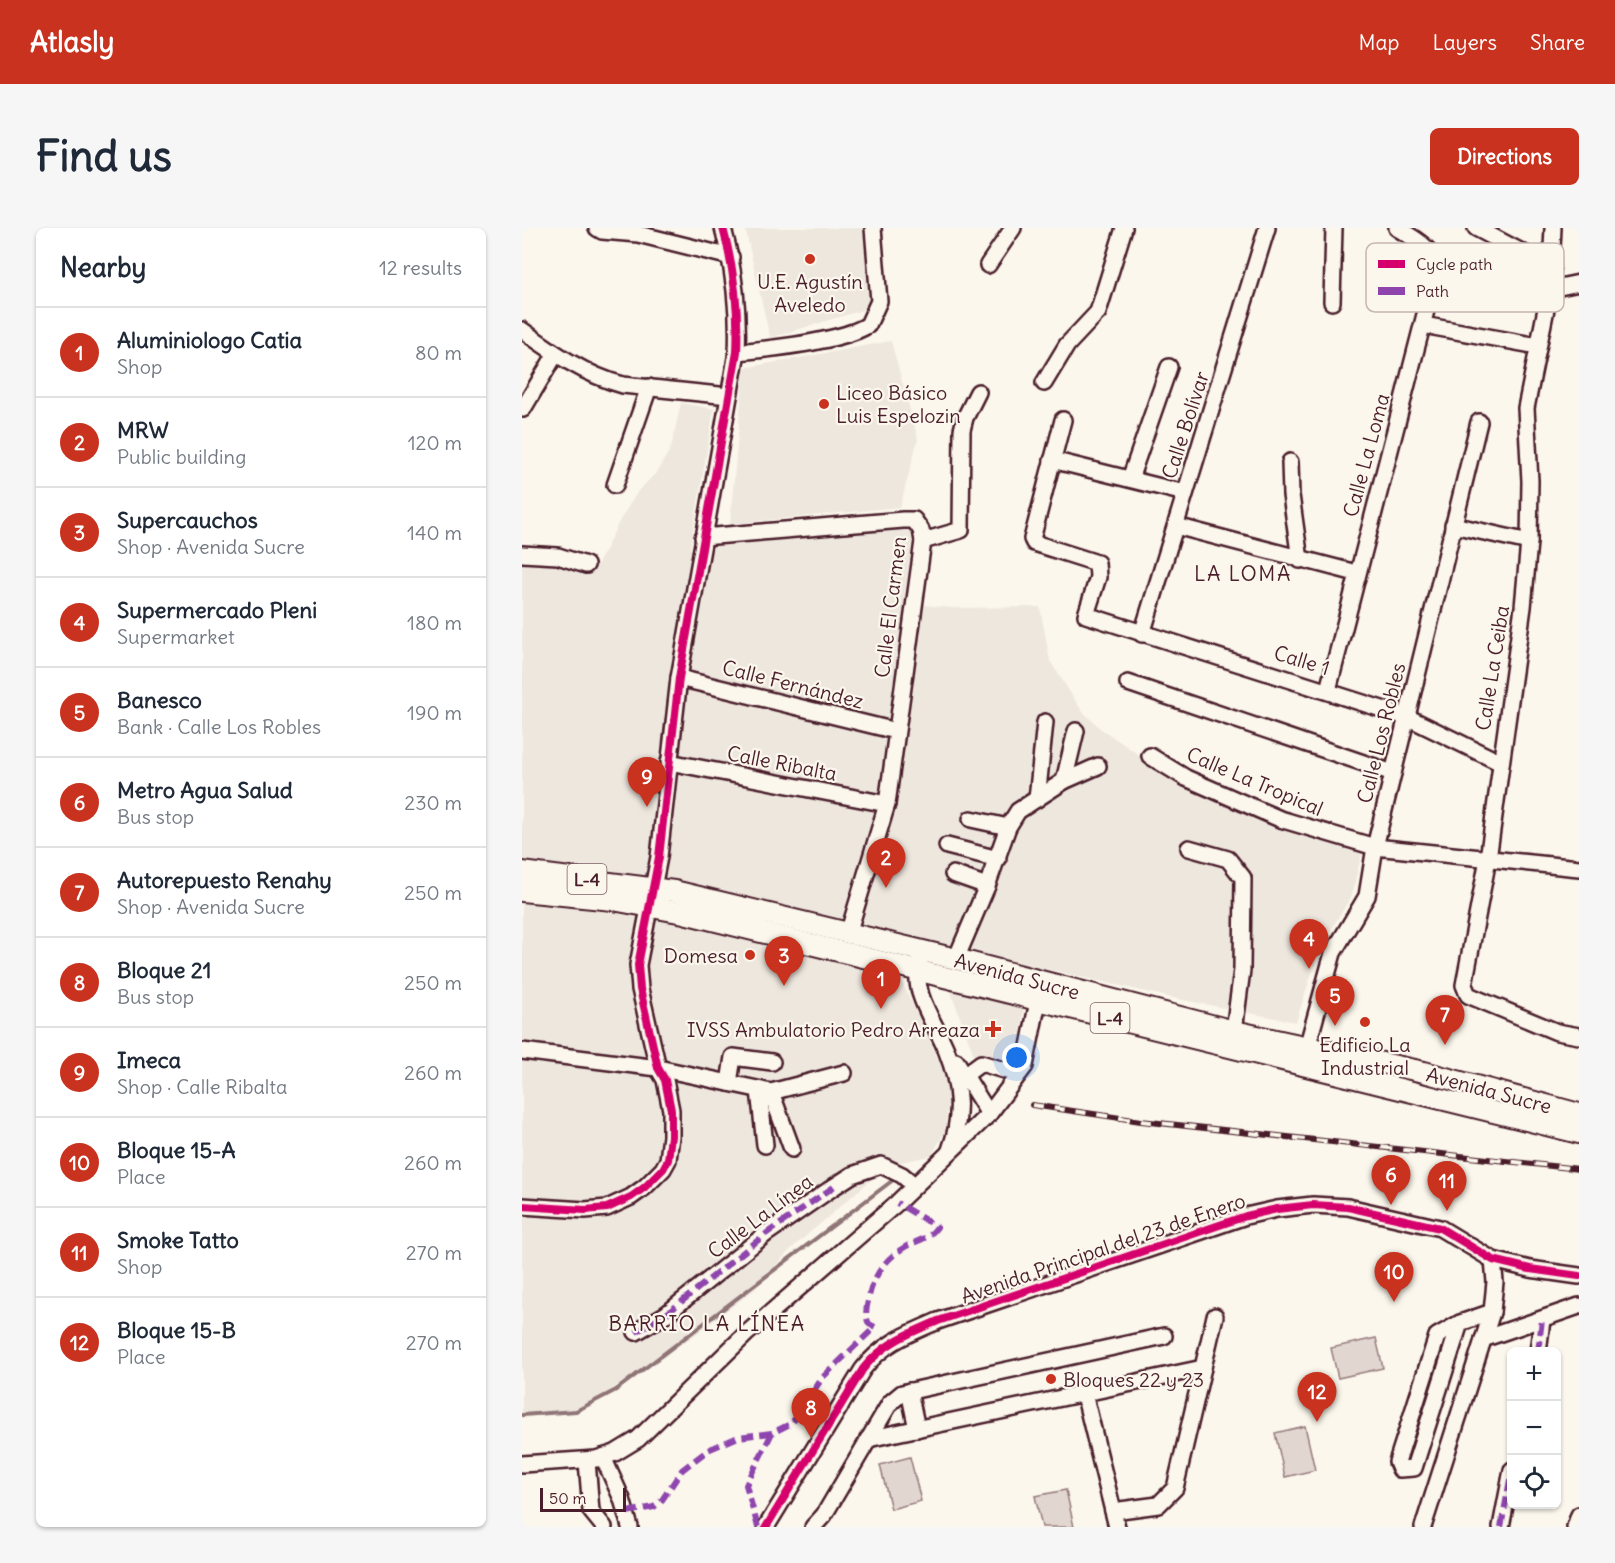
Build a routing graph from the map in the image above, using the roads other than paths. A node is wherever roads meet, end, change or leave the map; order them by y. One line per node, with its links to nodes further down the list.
1 (597, 228): 11 (street)
2 (723, 228): 15 (street)
3 (873, 228): 25 (street)
4 (1013, 228): 16 (street)
5 (1124, 228): 28 (street)
6 (1267, 228): 39 (street, Calle Bolívar)
7 (1333, 228): 19 (street)
8 (1397, 228): 12 (street, Calle La Loma)
9 (1476, 228): 13 (street)
10 (1553, 228): 14 (street, Calle La Ceiba)
11 (616, 231): 15 (street)
12 (1419, 234)
13 (1504, 243)
14 (1553, 243)
15 (731, 257): 25 (street)
16 (988, 265)
17 (1579, 283): 18 (street)
18 (1564, 286)
19 (1332, 302)
20 (1426, 312): 22 (street, Calle La Loma)
21 (1545, 312): 24 (street, Calle La Ceiba)
22 (1423, 325): 24 (street); 48 (street, Calle La Loma)
23 (522, 330): 26 (street)
24 (1538, 346): 44 (street, Calle La Ceiba)
25 (737, 352): 31 (street)
26 (555, 354): 29 (street); 32 (street)
27 (1169, 367): 37 (street)
28 (1044, 383)
29 (649, 387): 31 (street); 38 (street)
30 (978, 393): 43 (street)
31 (729, 396): 42 (street)
32 (523, 409)
33 (1063, 420): 35 (street)
34 (1479, 422): 40 (street, Calle Los Robles)
35 (1052, 460): 37 (street); 49 (street, Calle 1)
36 (1290, 462): 46 (street)
37 (1130, 479): 39 (street)
38 (615, 485)
39 (1185, 493): 41 (street, Calle Bolívar)
40 (1453, 525): 44 (street); 53 (street, Calle Los Robles)
41 (1176, 526): 46 (street); 49 (street, Calle Bolívar)
42 (703, 537): 43 (street, Calle El Carmen); 50 (street)
43 (923, 541): 55 (street, Calle El Carmen)
44 (1529, 542): 59 (street, Calle La Ceiba)
45 (522, 555): 47 (street)
46 (1300, 560): 48 (street)
47 (586, 565)
48 (1356, 573): 52 (street, Calle La Loma)
49 (1142, 634): 52 (street, Calle 1)
50 (679, 678): 55 (street, Calle Fernández); 58 (street)
51 (1128, 683): 61 (street)
52 (1328, 690): 53 (street, Calle 1)
53 (1407, 717): 59 (street, Calle 1); 61 (street, Calle Los Robles)
54 (1045, 722): 63 (street)
55 (896, 731): 64 (street, Calle El Carmen)
56 (1076, 731): 62 (street)
57 (1150, 756): 68 (street, Calle La Tropical)
58 (669, 762): 64 (street, Calle Ribalta); 77 (street)
59 (1499, 762): 71 (street, Calle La Ceiba)
60 (1098, 766): 62 (street)
61 (1393, 773): 68 (street, Calle Los Robles)
62 (1064, 781): 63 (street)
63 (1036, 799): 66 (street)
64 (887, 804): 78 (street, Calle El Carmen)
65 (971, 819): 66 (street)
66 (1008, 827): 70 (street)
67 (947, 846): 70 (street)
68 (1375, 847): 71 (street, Calle La Tropical); 86 (street, Calle Los Robles)
69 (1189, 848): 82 (street)
70 (998, 859): 75 (street)
71 (1488, 860): 72 (street, Calle La Tropical); 83 (street, Calle La Ceiba)
72 (1579, 868)
73 (522, 872): 77 (main road, Avenida Sucre / L-4)
74 (953, 874): 75 (street)
75 (987, 886): 79 (street)
76 (522, 891): 77 (main road, Avenida Sucre / L-4)
77 (650, 896): 78 (main road, Avenida Sucre / L-4); 80 (main road, Avenida Sucre / L-4); 88 (street)
78 (848, 934): 80 (main road, Avenida Sucre / L-4)
79 (956, 959): 80 (main road, Avenida Sucre / L-4); 82 (main road, Avenida Sucre / L-4)
80 (920, 961): 81 (main road, Avenida Sucre / L-4); 84 (street)
81 (1038, 1001): 86 (main road, Avenida Sucre / L-4); 96 (street)
82 (1234, 1031): 86 (main road, Avenida Sucre / L-4)
83 (1579, 1036)
84 (946, 1050): 91 (street); 94 (street)
85 (522, 1052): 88 (street)
86 (1305, 1056): 95 (main road, Avenida Sucre / L-4); 97 (main road, Avenida Sucre / L-4)
87 (772, 1062): 92 (street)
88 (658, 1068): 92 (street); 102 (street)
89 (1007, 1071): 91 (street)
90 (844, 1073): 93 (street)
91 (965, 1075): 96 (street)
92 (729, 1083): 93 (street)
93 (765, 1091): 98 (street); 99 (street)
94 (959, 1102): 96 (street); 100 (street)
95 (1579, 1114)
96 (984, 1119): 100 (street)
97 (1579, 1133)
98 (765, 1145)
99 (792, 1149)
100 (948, 1152): 101 (street)
101 (914, 1185): 110 (street, Calle La Línea); 119 (street)
102 (522, 1206)
103 (1493, 1260): 104 (street, Avenida Principal del 23 de Enero); 106 (street); 129 (street, Avenida Principal del 23 de Enero)
104 (1579, 1276)
105 (1579, 1306): 108 (street)
106 (1492, 1312): 109 (street); 112 (street)
107 (1215, 1316): 114 (street)
108 (1542, 1320): 112 (street); 113 (street)
109 (1460, 1323): 109 (street)
110 (636, 1332)
111 (1164, 1336): 115 (street)
112 (1483, 1339): 132 (street)
113 (1539, 1347)
114 (1203, 1368): 116 (street); 123 (street)
115 (909, 1391): 117 (street); 118 (street)
116 (1084, 1393): 117 (street); 123 (street)
117 (917, 1429): 118 (street)
118 (868, 1439): 126 (street)
119 (603, 1458): 120 (street); 128 (street)
120 (587, 1461): 121 (street); 125 (street)
121 (522, 1464)
122 (1507, 1496): 133 (street)
123 (1113, 1510): 131 (street)
124 (1579, 1515): 134 (street)
125 (591, 1519): 127 (street)
126 (823, 1521): 130 (street)
127 (604, 1527)
128 (630, 1527)
129 (766, 1527)
130 (813, 1527)
131 (1117, 1527)
132 (1423, 1527)
133 (1501, 1527)
134 (1575, 1527)

